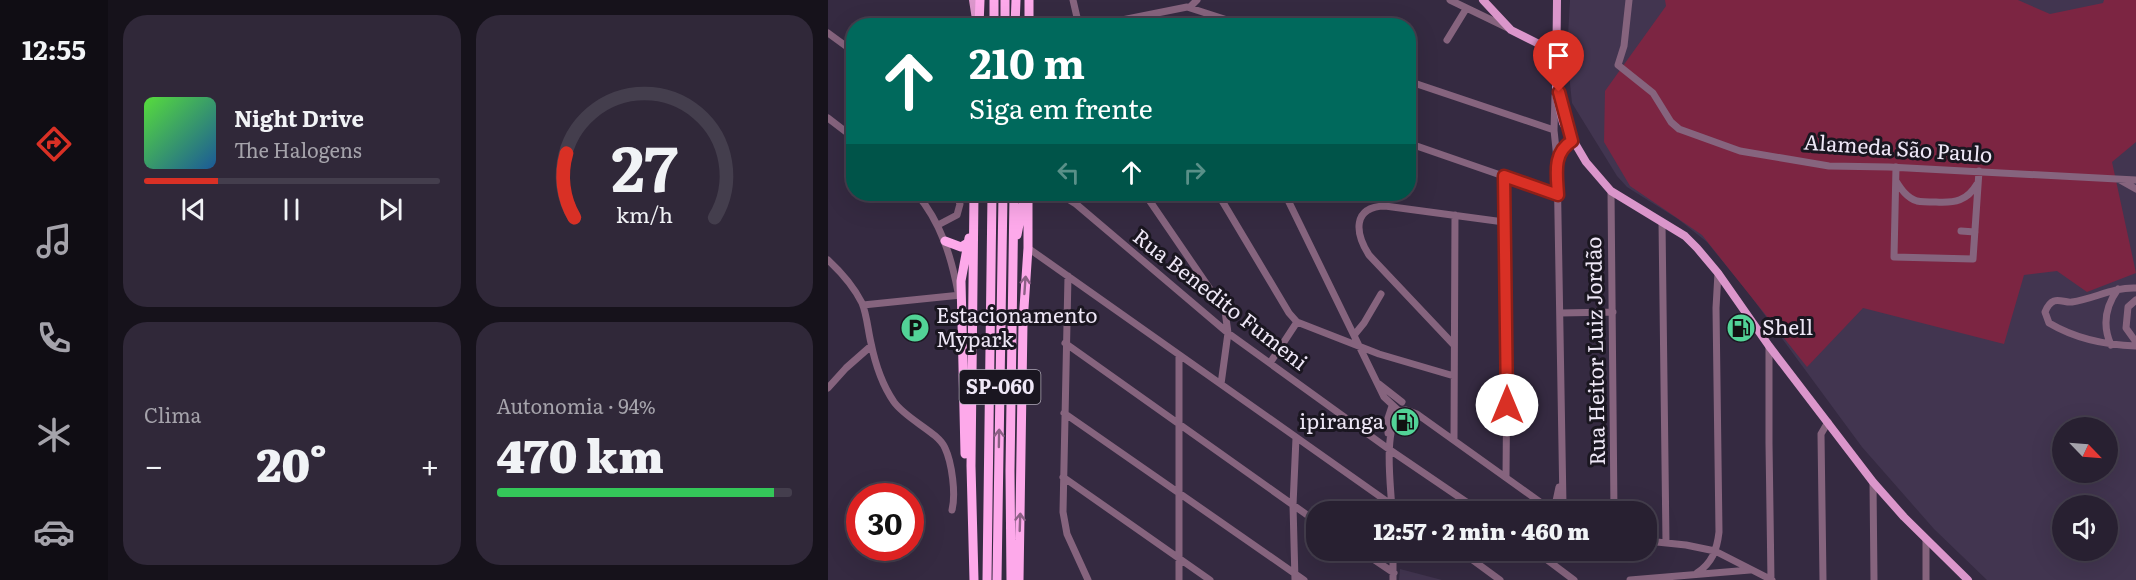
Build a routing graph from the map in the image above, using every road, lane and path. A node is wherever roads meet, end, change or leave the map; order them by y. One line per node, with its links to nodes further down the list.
1 (973, 0): 15 (main road)
2 (980, 0): 16 (highway)
3 (994, 0): 17 (highway)
4 (1005, 0): 18 (highway)
5 (1016, 0): 19 (highway)
6 (1029, 0): 20 (highway)
7 (1073, 0): 21 (street)
8 (1197, 0): 13 (street)
9 (1450, 0): 14 (street)
10 (1483, 0): 24 (main road)
11 (1557, 0): 26 (main road)
12 (1629, 0): 39 (street, Alameda São Paulo)
13 (1190, 7): 22 (street); 23 (street)
14 (1466, 9): 24 (street); 27 (street)
15 (976, 18)
16 (979, 18)
17 (994, 18)
18 (1005, 18)
19 (1016, 18)
20 (1029, 18)
21 (1077, 18)
22 (1129, 18)
23 (1222, 18)
24 (1510, 30): 28 (main road)
25 (828, 33): 29 (street)
26 (1555, 37): 28 (main road); 30 (main road)
27 (1447, 40)
28 (1540, 44): 30 (main road)
29 (846, 46)
30 (1555, 59): 32 (main road)
31 (1416, 84): 34 (street)
32 (1556, 90): 34 (street); 36 (main road)
33 (828, 118): 35 (street)
34 (1554, 130): 38 (street)
35 (846, 132)
36 (1572, 141): 38 (street); 47 (main road)
37 (1416, 146): 41 (street)
38 (1557, 159): 48 (street)
39 (1896, 167): 40 (street, Alameda São Paulo); 43 (street)
40 (1979, 171): 42 (street, Alameda São Paulo); 45 (street)
41 (1504, 176): 48 (street); 63 (street)
42 (2116, 179): 44 (street, Alameda São Paulo); 46 (street)
43 (1896, 180): 45 (street); 67 (street)
44 (2136, 180)
45 (1978, 182): 67 (street)
46 (2136, 189)
47 (1611, 191): 64 (main road); 81 (street, Rua Heitor Luiz Jordão)
48 (1558, 195): 82 (street)
49 (922, 201): 65 (street)
50 (959, 201): 65 (street)
51 (974, 201): 61 (highway, SP-060)
52 (992, 201): 140 (highway, SP-060)
53 (1003, 201): 141 (highway, SP-060, one-way to 53)
54 (1014, 201): 71 (highway, SP-060)
55 (1025, 201): 71 (highway)
56 (1026, 201): 70 (highway)
57 (1073, 201): 84 (street, Rua Benedito Fumeni)
58 (1150, 201): 84 (street)
59 (1222, 201): 83 (street)
60 (1288, 201): 85 (street)
61 (974, 206): 69 (highway); 124 (highway, SP-060)
62 (1455, 215): 63 (street); 88 (street); 88 (street)
63 (1504, 222): 110 (street)
64 (1662, 222): 73 (main road); 127 (street)
65 (938, 225): 68 (street)
66 (1961, 231): 67 (street)
67 (1975, 232)
68 (945, 242): 69 (highway); 78 (street)
69 (969, 242): 78 (highway)
70 (1028, 248): 74 (street); 143 (highway, one-way to 70)
71 (1013, 255): 142 (highway, SP-060)
72 (828, 260): 80 (street)
73 (1718, 273): 91 (main road); 128 (street)
74 (1068, 276): 86 (street); 93 (street)
75 (2136, 288): 76 (street)
76 (2118, 289): 89 (street); 89 (street)
77 (1381, 294): 85 (street)
78 (960, 296): 80 (street); 124 (highway)
79 (2136, 300): 87 (street)
80 (862, 305): 90 (street)
81 (1613, 312): 82 (street); 120 (street, Rua Heitor Luiz Jordão)
82 (1561, 314): 119 (street)
83 (1297, 322): 92 (street); 94 (street)
84 (1228, 333): 94 (street, Rua Benedito Fumeni); 97 (street)
85 (1355, 334): 92 (street)
86 (1065, 343): 102 (street); 105 (street)
87 (2136, 344): 89 (street)
88 (1454, 345): 95 (street)
89 (2111, 345)
90 (871, 346): 98 (street); 122 (street)
91 (1769, 346): 104 (main road); 151 (street)
92 (1362, 348): 95 (street); 96 (street)
93 (1179, 356): 97 (street); 105 (street)
94 (1270, 363): 108 (street, Rua Benedito Fumeni)
95 (1454, 376): 107 (street)
96 (1377, 382): 99 (street); 100 (street)
97 (1221, 384): 106 (street)
98 (828, 388)
99 (1402, 402): 100 (street); 103 (street)
100 (1392, 406): 101 (street); 108 (street)
101 (1399, 411): 103 (street); 108 (street)
102 (1064, 413): 109 (street); 112 (street)
103 (1417, 414): 107 (street)
104 (1828, 423): 111 (main road); 152 (street)
105 (1180, 426): 112 (street); 121 (street)
106 (1296, 438): 114 (street); 121 (street)
107 (1454, 439): 110 (street)
108 (1390, 445): 115 (street); 116 (street, Rua Benedito Fumeni)
109 (1064, 477): 129 (street); 144 (street)
110 (1506, 477): 113 (street)
111 (1873, 482): 125 (main road); 153 (street)
112 (1178, 492): 129 (street); 136 (street)
113 (1528, 493): 117 (street); 118 (street)
114 (1382, 501)
115 (1392, 501)
116 (1466, 501)
117 (1540, 501)
118 (1548, 501)
119 (1561, 501)
120 (1614, 501)
121 (1293, 505): 123 (street); 136 (street)
122 (952, 510)
123 (1306, 514)
124 (974, 538): 139 (highway, SP-060)
125 (1926, 540): 154 (street); 155 (main road)
126 (1657, 542): 127 (street)
127 (1666, 543): 128 (street)
128 (1715, 551): 134 (street); 135 (street)
129 (1178, 557): 145 (street); 146 (street)
130 (1373, 561): 137 (street)
131 (1393, 561): 137 (street)
132 (1474, 561): 148 (street)
133 (1549, 561): 149 (street)
134 (1752, 570): 135 (street); 151 (street)
135 (1697, 573): 138 (street)
136 (1295, 577): 147 (street)
137 (1393, 577)
138 (1647, 579): 150 (street)
139 (974, 580)
140 (987, 580)
141 (997, 580)
142 (1011, 580)
143 (1018, 580)
144 (1088, 580)
145 (1179, 580)
146 (1210, 580)
147 (1304, 580)
148 (1500, 580)
149 (1574, 580)
150 (1630, 580)
151 (1772, 580)
152 (1823, 580)
153 (1874, 580)
154 (1926, 580)
155 (1968, 580)

